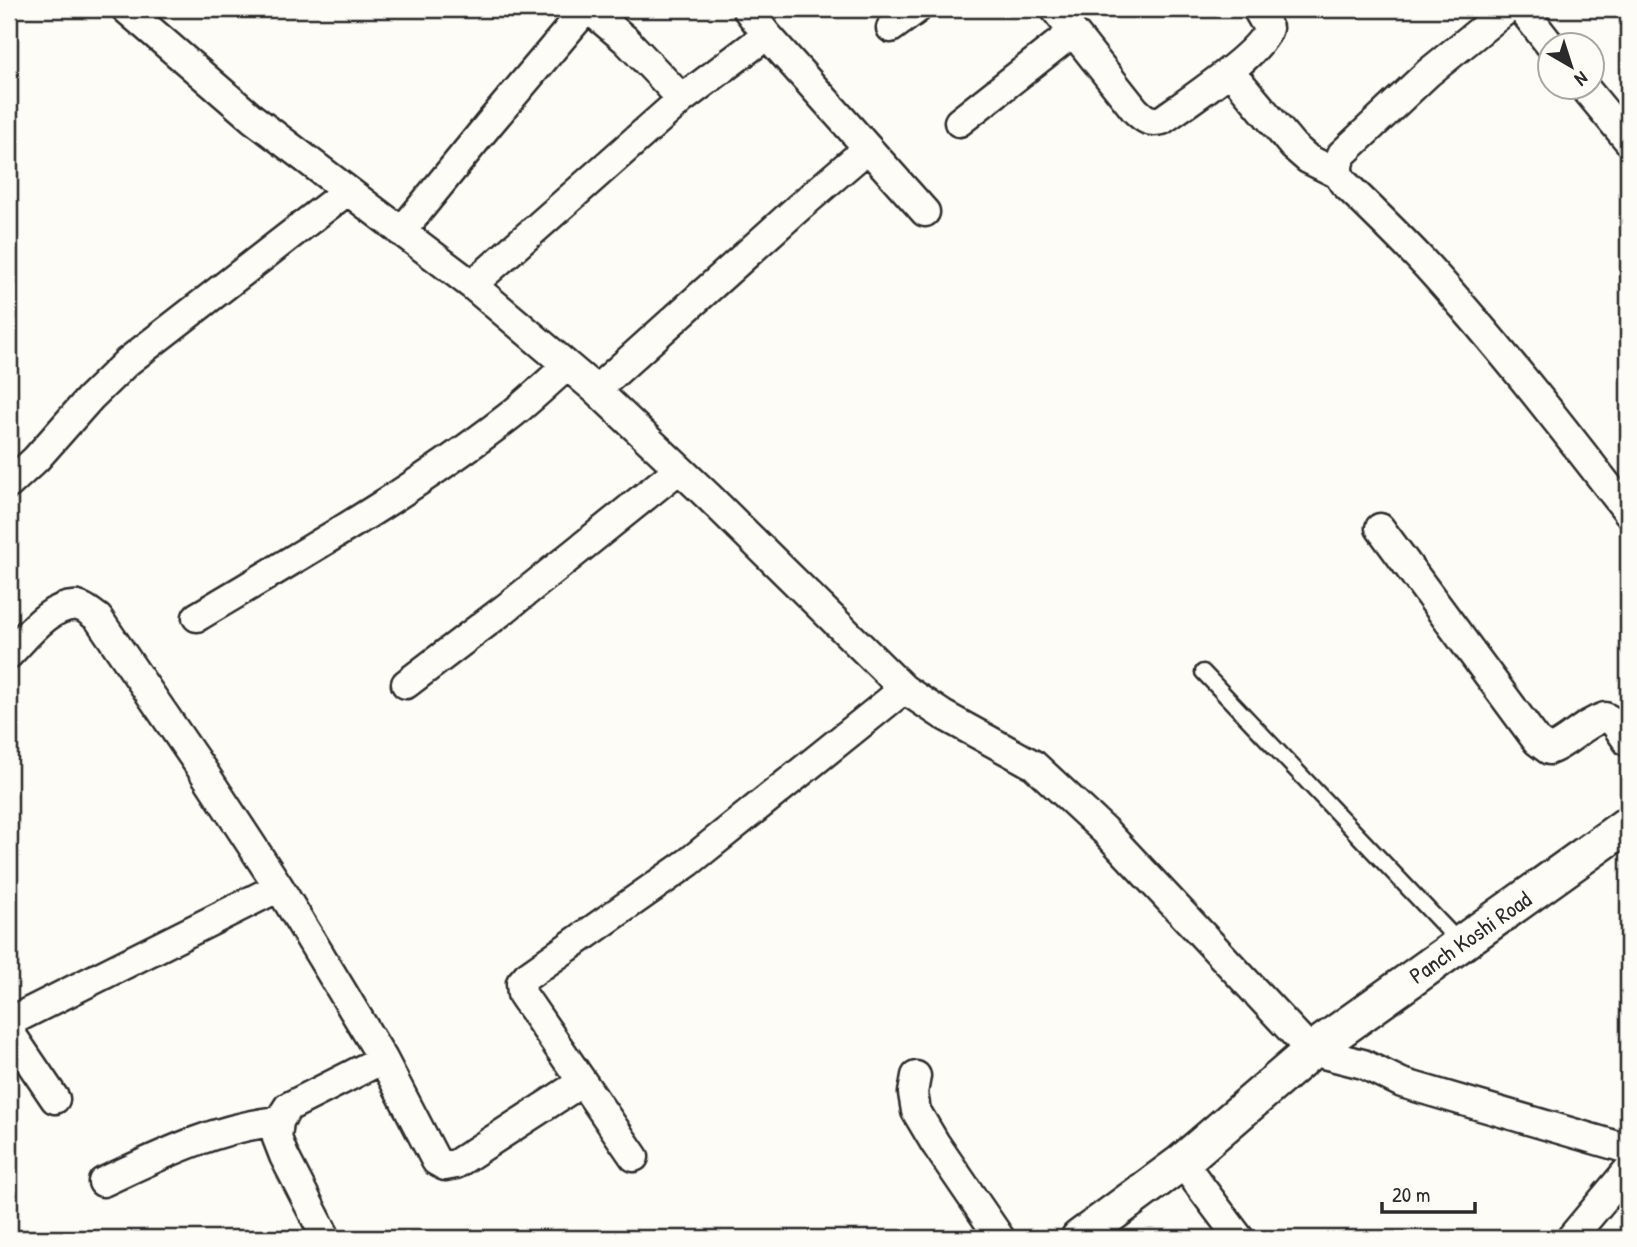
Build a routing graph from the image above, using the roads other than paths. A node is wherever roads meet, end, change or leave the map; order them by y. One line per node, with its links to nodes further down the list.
1 (126, 9): 20 (street)
2 (587, 9): 14 (street); 22 (street)
3 (747, 9): 12 (street)
4 (917, 9): 9 (street)
5 (1055, 9): 10 (street)
6 (1257, 9): 13 (street)
7 (1507, 9): 19 (street)
8 (1522, 9): 11 (street)
9 (891, 28)
10 (1073, 32): 13 (street); 16 (street)
11 (1540, 32)
12 (767, 35): 14 (street); 18 (street)
13 (1230, 71): 19 (street)
14 (682, 99): 23 (street)
15 (1597, 102): 17 (street)
16 (959, 122)
17 (1628, 140)
18 (868, 148): 21 (street); 25 (street)
19 (1338, 174): 28 (street)
20 (347, 191): 22 (street); 27 (street)
21 (925, 212)
22 (401, 232): 23 (street)
23 (472, 285): 24 (street)
24 (567, 366): 25 (street); 30 (street)
25 (596, 390): 26 (street)
26 (679, 469): 33 (street); 34 (street)
27 (9, 484)
28 (1628, 512)
29 (1380, 528): 35 (street)
30 (197, 617)
31 (9, 653): 37 (street)
32 (1203, 672): 38 (lane)
33 (406, 684)
34 (904, 689): 41 (street); 44 (street)
35 (1628, 742)
36 (1628, 824): 38 (street, Panch Koshi Road)
37 (279, 887): 39 (street); 42 (street)
38 (1461, 944): 41 (street, Panch Koshi Road)
39 (9, 1022)
40 (9, 1031): 45 (street)
41 (1311, 1051): 47 (street); 49 (street, Panch Koshi Road)
42 (383, 1059): 44 (street); 46 (street)
43 (916, 1076): 53 (street)
44 (582, 1082): 48 (street)
45 (55, 1099)
46 (279, 1121): 51 (street); 52 (street)
47 (1628, 1149)
48 (634, 1157)
49 (1182, 1162): 54 (street, Panch Koshi Road); 55 (street)
50 (1628, 1170): 56 (street)
51 (103, 1182)
52 (326, 1238)
53 (1000, 1238)
54 (1079, 1238)
55 (1239, 1238)
56 (1570, 1238)

